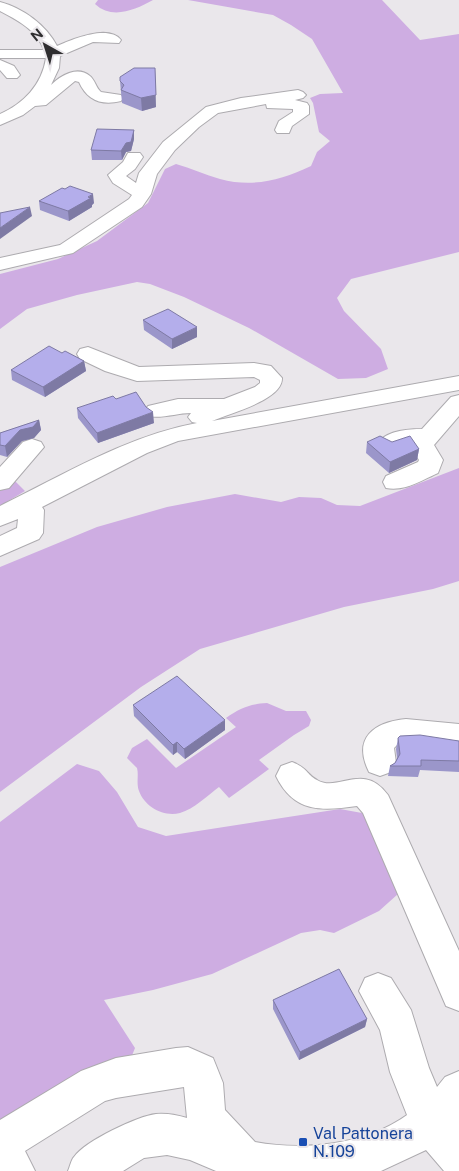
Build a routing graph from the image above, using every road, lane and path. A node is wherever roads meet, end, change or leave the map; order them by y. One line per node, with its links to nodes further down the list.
1 (0, 6): 4 (street)
2 (114, 40): 4 (street)
3 (0, 54): 4 (street)
4 (53, 54): 9 (street)
5 (0, 64): 6 (street)
6 (12, 75)
7 (298, 95): 10 (street)
8 (115, 98): 9 (street)
9 (27, 106): 11 (street)
10 (203, 116): 12 (street); 14 (street)
11 (0, 120)
12 (283, 130)
13 (134, 157): 14 (street)
14 (142, 194): 16 (street)
15 (79, 218): 16 (street)
16 (81, 241): 17 (street)
17 (0, 264)
18 (88, 354): 21 (street)
19 (459, 383): 23 (street)
20 (459, 402): 24 (street)
21 (226, 406): 22 (street); 23 (street)
22 (156, 411)
23 (173, 435): 29 (street)
24 (430, 437): 25 (street); 28 (street)
25 (390, 442)
26 (32, 447): 27 (street)
27 (0, 482)
28 (395, 482)
29 (26, 503): 30 (street); 31 (street)
30 (0, 517)
31 (0, 547)
32 (459, 738): 33 (street)
33 (380, 763)
34 (292, 776): 36 (street)
35 (378, 991): 38 (street)
36 (459, 993)
37 (459, 1091): 38 (street)
38 (430, 1125): 41 (street); 42 (street)
39 (0, 1144): 42 (street)
40 (0, 1149): 44 (street)
41 (459, 1156)
42 (244, 1161): 43 (street)
43 (94, 1170)
44 (14, 1171)

